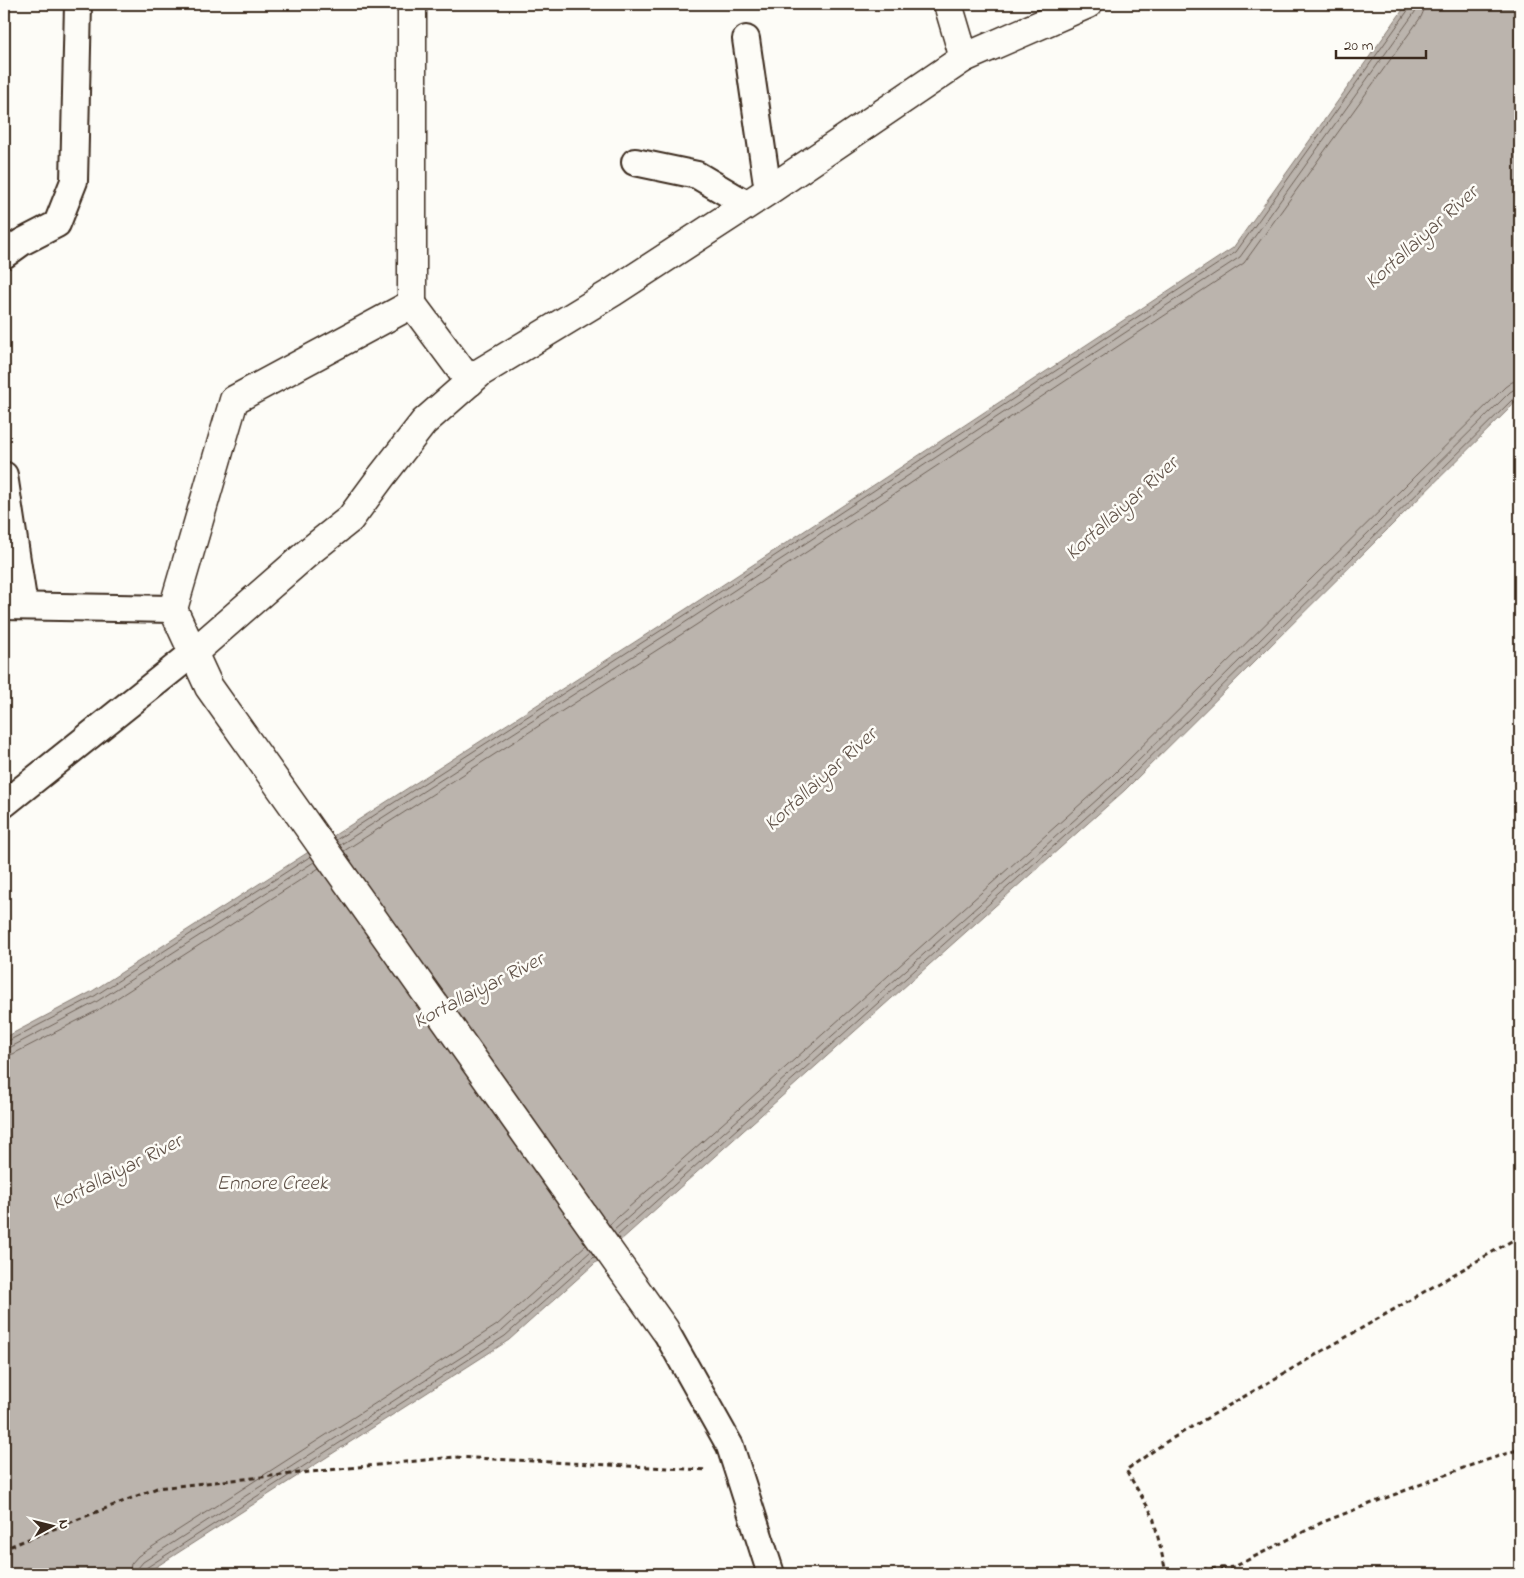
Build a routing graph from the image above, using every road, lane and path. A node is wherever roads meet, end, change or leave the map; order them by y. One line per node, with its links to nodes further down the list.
1 (78, 4): 9 (street)
2 (412, 4): 10 (street)
3 (948, 4): 6 (street)
4 (1088, 4): 6 (street)
5 (746, 39): 8 (street)
6 (964, 58): 8 (street)
7 (635, 162): 8 (street)
8 (757, 198): 11 (street)
9 (4, 255)
10 (412, 304): 11 (street); 14 (street)
11 (470, 382): 15 (street)
12 (4, 474): 13 (street)
13 (14, 606): 14 (street)
14 (173, 609): 15 (street)
15 (193, 653): 16 (street); 18 (street)
16 (4, 804)
17 (1520, 1236): 23 (path)
18 (664, 1330): 20 (street)
19 (1520, 1449): 22 (path)
20 (738, 1472): 21 (path); 24 (street)
21 (4, 1554)
22 (1192, 1570): 23 (path); 25 (path)
23 (1164, 1573)
24 (771, 1574)
25 (1203, 1574)

